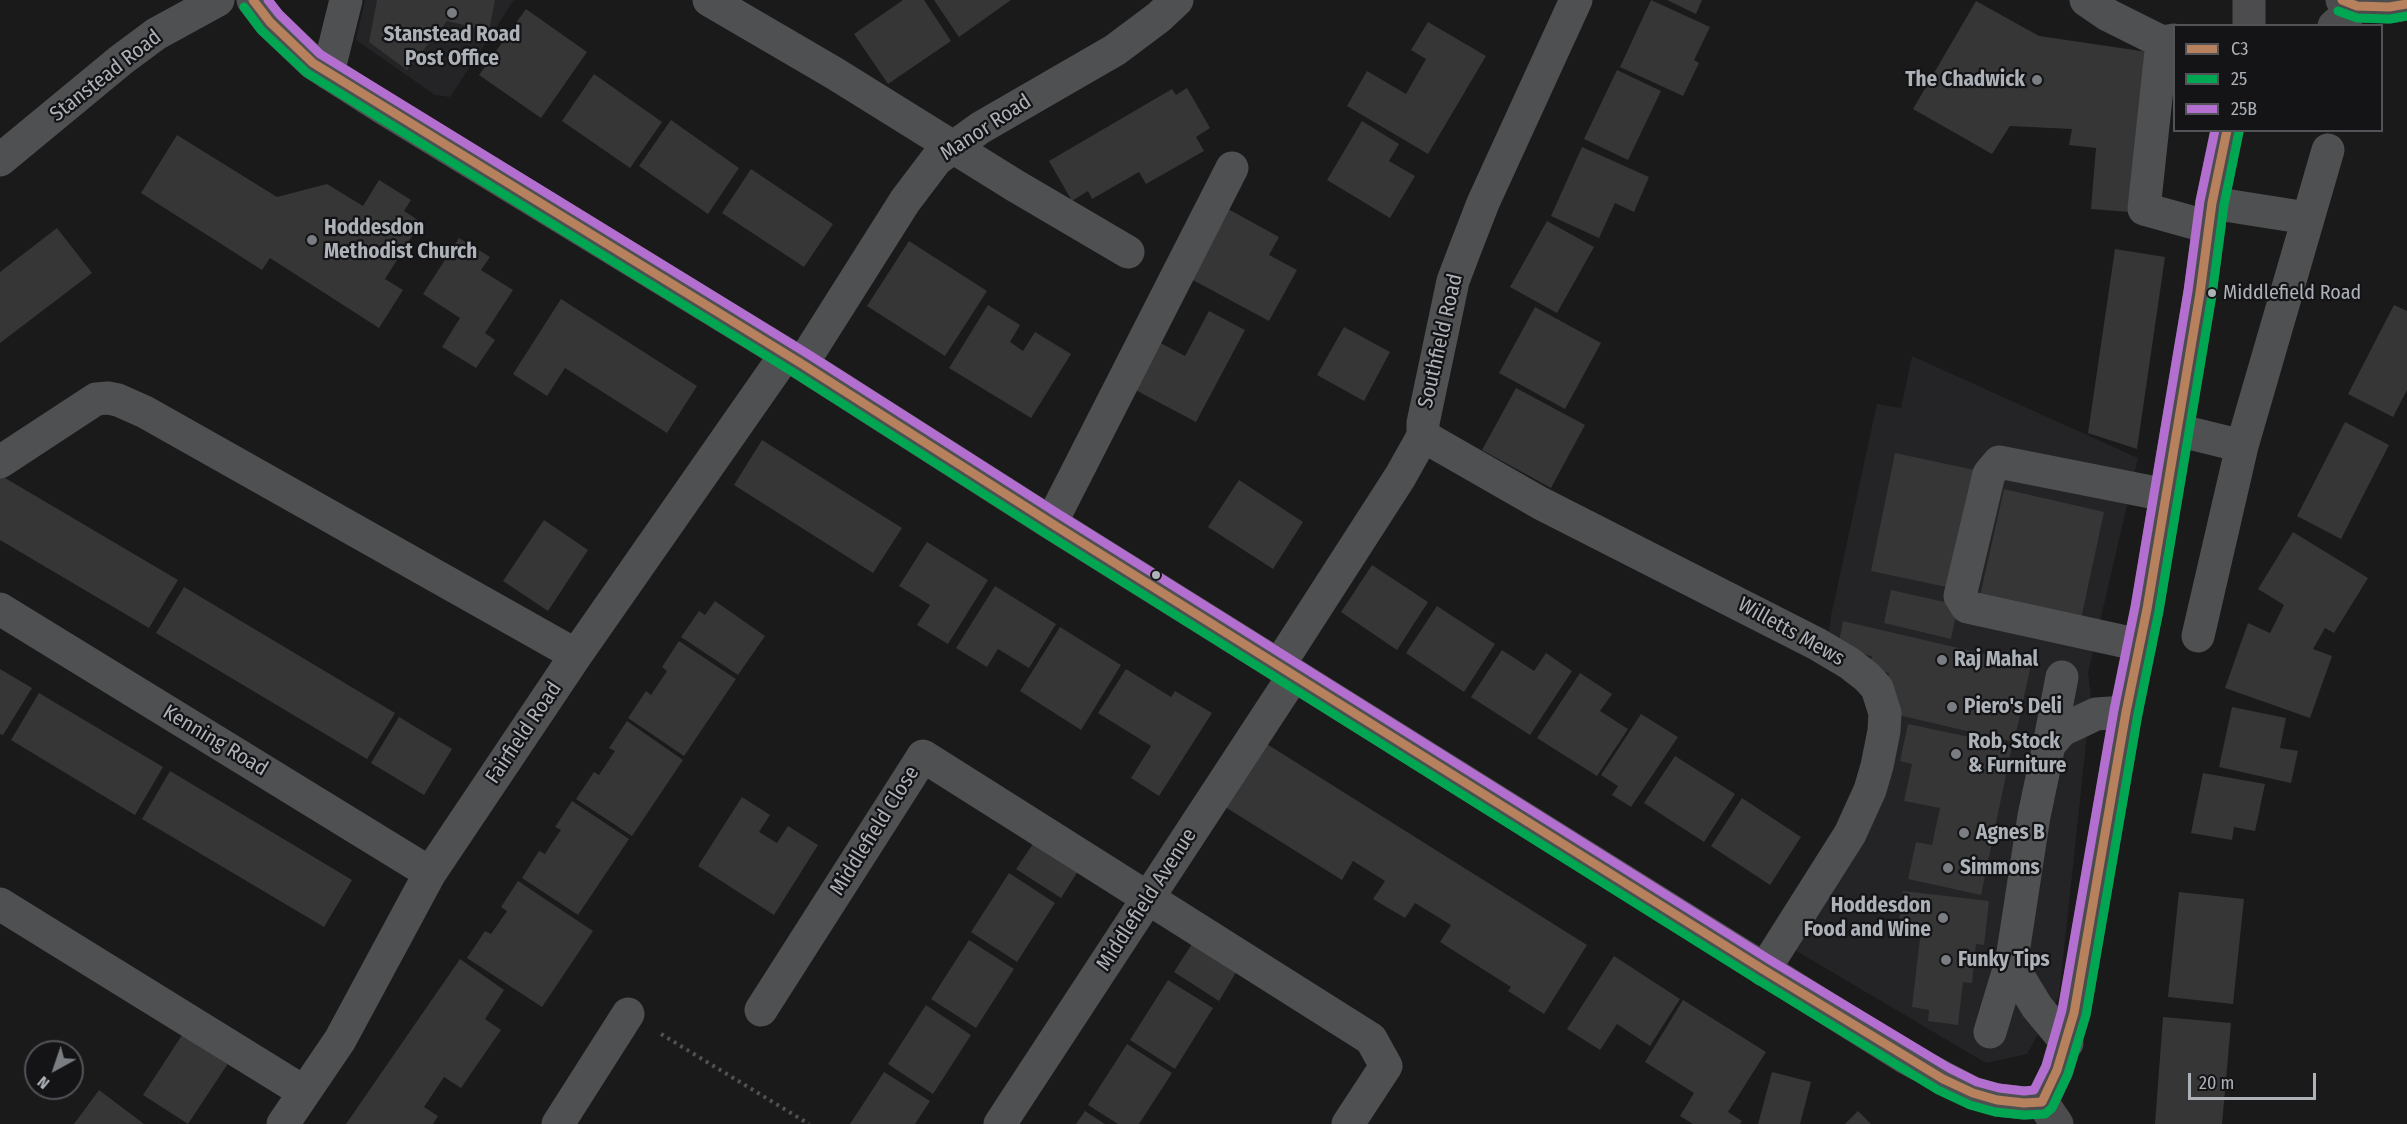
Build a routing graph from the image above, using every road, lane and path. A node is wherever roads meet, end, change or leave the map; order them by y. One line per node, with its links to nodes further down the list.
1 (218, 0): 17 (street, Stanstead Road)
2 (253, 0): 13 (street)
3 (346, 0): 13 (street)
4 (709, 0): 15 (street)
5 (1178, 0): 15 (street, Manor Road)
6 (1576, 0): 24 (street, Southfield Road)
7 (2086, 0): 12 (street)
8 (2249, 0): 11 (main road)
9 (2407, 3): 10 (main road)
10 (2344, 10)
11 (2249, 24)
12 (2168, 41): 19 (street)
13 (328, 73): 22 (street)
14 (2227, 132): 19 (main road)
15 (952, 147): 21 (street); 22 (street, Manor Road)
16 (2328, 150): 20 (street)
17 (0, 160)
18 (1232, 168): 28 (street)
19 (2210, 215): 20 (street); 23 (main road)
20 (2307, 218): 25 (street)
21 (1128, 252)
22 (794, 359): 28 (street); 32 (street, Fairfield Road)
23 (2177, 430): 25 (street); 27 (main road)
24 (1423, 436): 33 (street, Southfield Road); 41 (street, Willetts Mews)
25 (2242, 446): 30 (street)
26 (0, 462): 32 (street)
27 (2166, 495): 31 (main road); 31 (street)
28 (1052, 523): 33 (street)
29 (0, 609): 37 (street, Kenning Road)
30 (2198, 636)
31 (2140, 645): 35 (main road)
32 (576, 655): 37 (street, Fairfield Road)
33 (1286, 670): 38 (street, Middlefield Avenue); 41 (street)
34 (2062, 677): 36 (street)
35 (2126, 712): 36 (street); 45 (main road)
36 (2049, 745): 40 (street)
37 (430, 873): 46 (street, Fairfield Road)
38 (1149, 898): 42 (street, Middlefield Close); 51 (street, Middlefield Avenue); 52 (street)
39 (0, 904): 46 (street)
40 (2012, 958): 44 (street); 45 (street)
41 (1764, 970): 47 (street)
42 (761, 1010)
43 (628, 1014): 49 (street); 50 (path)
44 (1990, 1032)
45 (2067, 1043): 47 (main road)
46 (304, 1092): 48 (street, Fairfield Road)
47 (2049, 1113)
48 (282, 1124)
49 (558, 1124)
50 (809, 1124)
51 (1000, 1124)
52 (1348, 1124)

